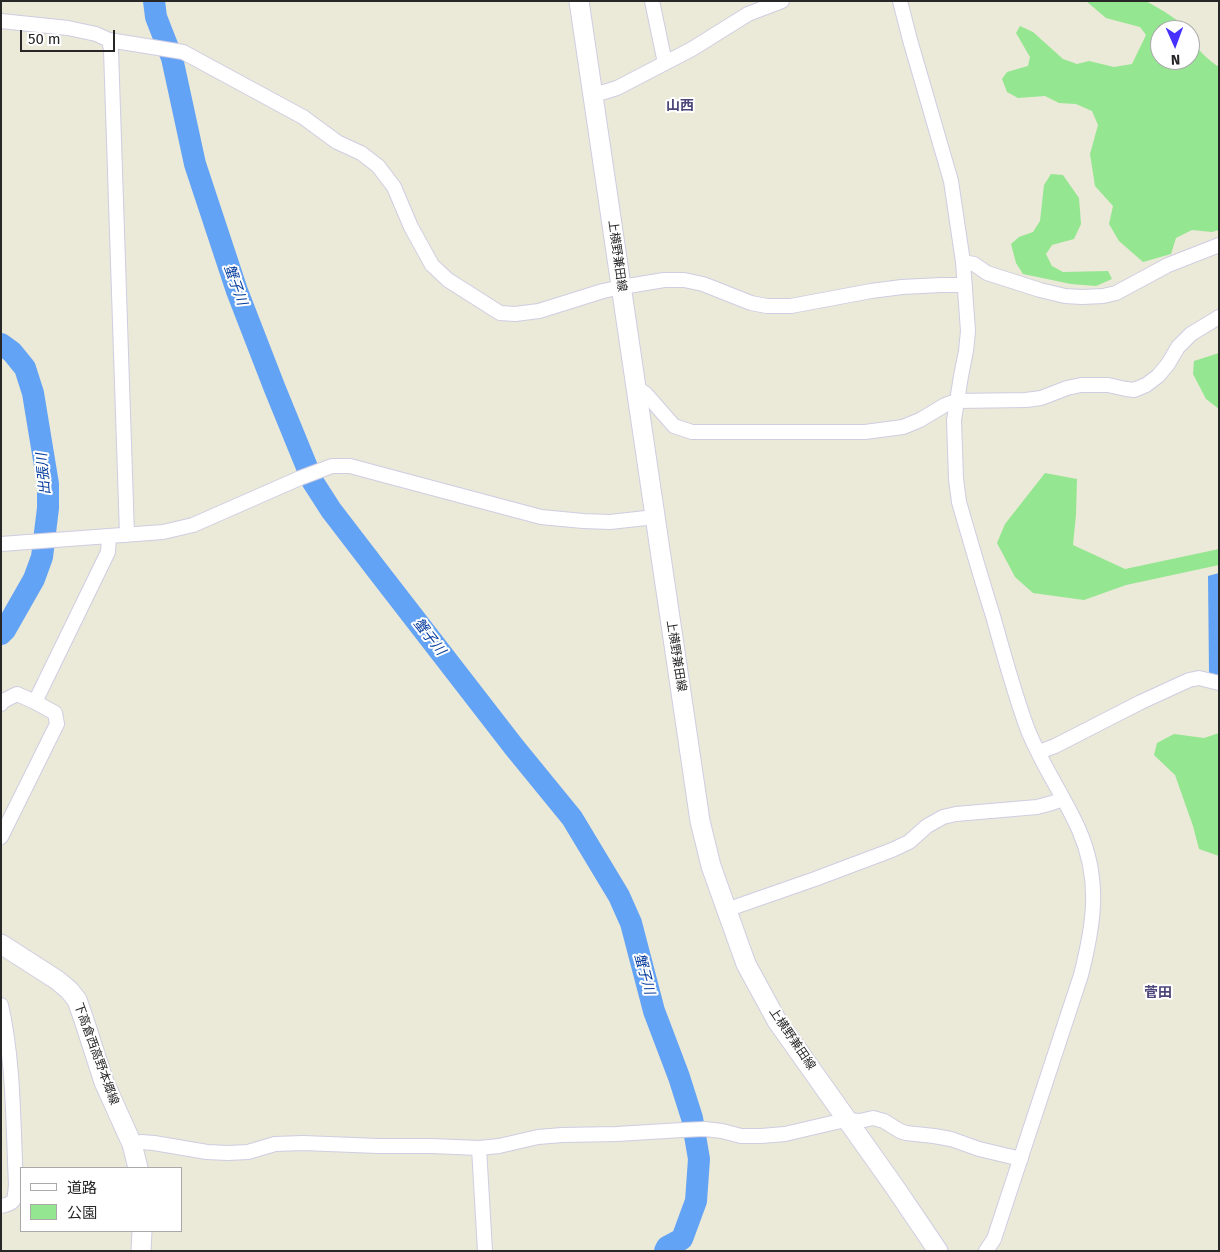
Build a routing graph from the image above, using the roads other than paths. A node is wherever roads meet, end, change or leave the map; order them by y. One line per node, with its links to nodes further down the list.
1 (579, 1): 8 (main road, 上横野兼田線)
2 (652, 1): 7 (street)
3 (782, 1): 7 (street)
4 (900, 1): 10 (street)
5 (1, 21): 6 (street)
6 (109, 40): 12 (street); 17 (street)
7 (665, 63): 8 (street)
8 (593, 94): 12 (main road, 上横野兼田線)
9 (1219, 245): 10 (street)
10 (963, 262): 11 (street)
11 (965, 286): 12 (street); 15 (street)
12 (622, 287): 14 (main road, 上横野兼田線)
13 (1219, 317): 15 (street)
14 (636, 387): 15 (street); 16 (main road, 上横野兼田線)
15 (956, 401): 23 (street)
16 (654, 517): 17 (street); 26 (main road, 上横野兼田線)
17 (127, 536): 18 (street)
18 (109, 537): 19 (street); 21 (street)
19 (1, 544)
20 (1219, 683): 23 (street)
21 (35, 702): 22 (street); 25 (street)
22 (1, 704)
23 (1039, 752): 24 (street)
24 (1063, 799): 26 (street); 32 (street)
25 (1, 837)
26 (726, 910): 29 (main road, 上横野兼田線)
27 (1, 944): 30 (main road, 下高倉西高野本郷線)
28 (1, 1005): 34 (street)
29 (847, 1120): 31 (street); 32 (street); 38 (main road, 上横野兼田線)
30 (132, 1144): 31 (street); 33 (main road, 下高倉西高野本郷線)
31 (479, 1148): 37 (street)
32 (1021, 1159): 39 (street)
33 (138, 1167)
34 (1, 1206)
35 (142, 1232): 36 (main road)
36 (141, 1251)
37 (485, 1251)
38 (938, 1251)
39 (986, 1251)

